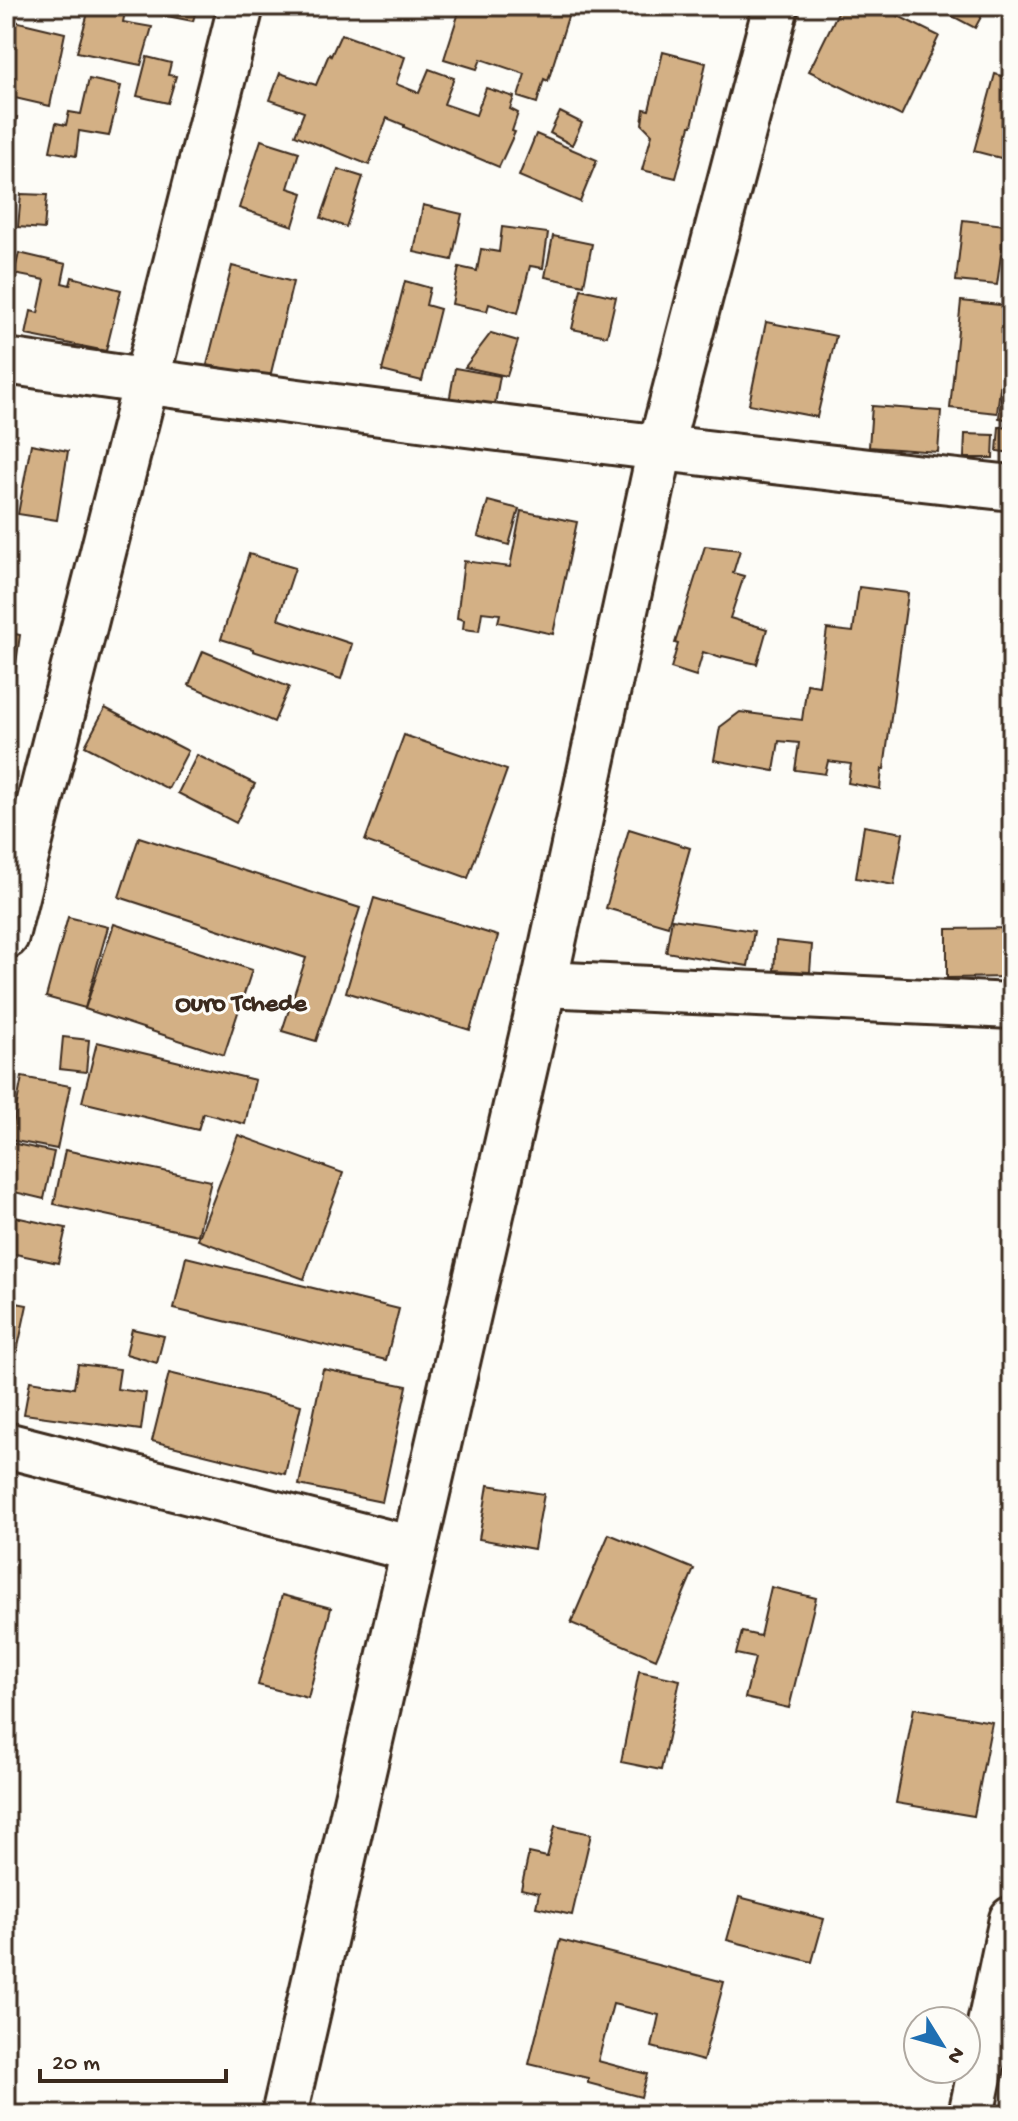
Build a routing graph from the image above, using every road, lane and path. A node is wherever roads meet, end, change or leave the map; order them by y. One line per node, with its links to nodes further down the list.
1 (241, 6): 4 (street)
2 (776, 6): 5 (street)
3 (6, 361): 4 (street)
4 (147, 382): 5 (street); 7 (street)
5 (660, 449): 6 (street); 8 (street)
6 (1012, 488)
7 (6, 936)
8 (544, 984): 9 (street); 11 (street)
9 (1012, 1006)
10 (6, 1445): 11 (street)
11 (413, 1549): 13 (street)
12 (1012, 1919): 14 (street)
13 (284, 2115)
14 (971, 2115)

